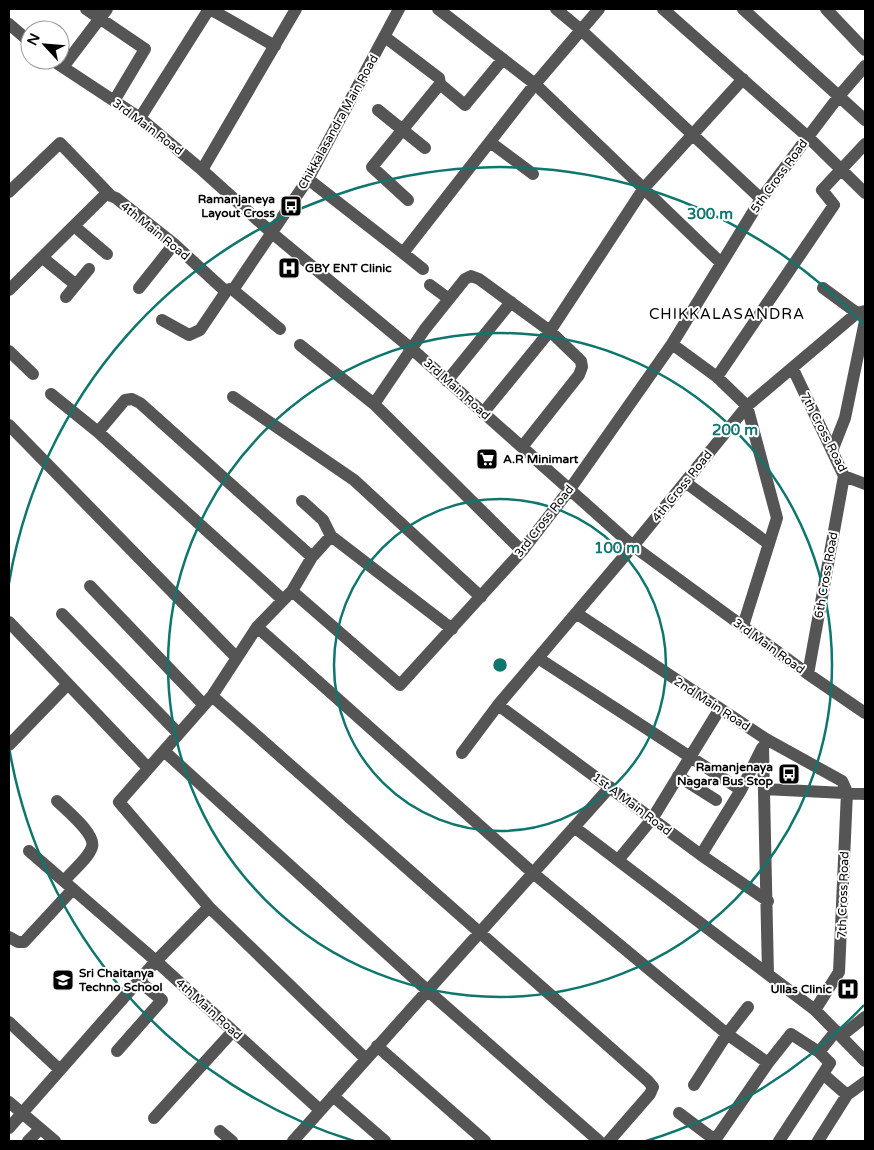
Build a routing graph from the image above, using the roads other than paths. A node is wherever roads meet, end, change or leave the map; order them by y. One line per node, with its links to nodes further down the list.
1 (86, 9): 11 (street)
2 (210, 9): 16 (street); 28 (street)
3 (296, 9): 16 (street)
4 (399, 9): 15 (street, Chikkalasandra Main Road)
5 (438, 9): 19 (street)
6 (556, 9): 13 (street)
7 (599, 9): 13 (street)
8 (663, 9): 22 (street)
9 (743, 9): 25 (street)
10 (826, 9): 17 (street)
11 (103, 14): 18 (street); 26 (street)
12 (9, 24): 14 (street)
13 (580, 29): 24 (street); 31 (street)
14 (20, 33)
15 (385, 37): 23 (street); 39 (street, Chikkalasandra Main Road)
16 (275, 46): 36 (street)
17 (865, 50)
18 (70, 51)
19 (503, 59): 23 (street); 24 (street)
20 (865, 66): 25 (street, 5th Cross Road)
21 (67, 70): 26 (street, 3rd Main Road)
22 (743, 79): 31 (street); 32 (street)
23 (440, 84): 30 (street)
24 (535, 84): 33 (street); 40 (street)
25 (839, 96): 29 (street); 32 (street, 5th Cross Road)
26 (114, 101): 28 (street, 3rd Main Road)
27 (378, 110): 30 (street)
28 (140, 118): 36 (street, 3rd Main Road)
29 (865, 120)
30 (402, 128): 35 (street); 45 (street)
31 (692, 134): 40 (street); 44 (street)
32 (808, 137): 37 (street); 44 (street, 5th Cross Road)
33 (490, 142): 38 (street); 49 (street)
34 (865, 144): 37 (street)
35 (425, 148)
36 (202, 170): 47 (street, 3rd Main Road)
37 (841, 170): 42 (street); 74 (street)
38 (533, 174)
39 (308, 179): 47 (street, Chikkalasandra Main Road); 49 (street)
40 (644, 188): 52 (street); 67 (street)
41 (9, 192): 43 (street)
42 (865, 193)
43 (111, 196): 46 (street, 4th Main Road); 48 (street, 4th Main Road)
44 (761, 199): 52 (street, 5th Cross Road)
45 (408, 200)
46 (74, 226): 50 (street); 51 (street, 4th Main Road)
47 (272, 233): 60 (street); 70 (street, 3rd Main Road)
48 (174, 244): 57 (street); 60 (street, 4th Main Road)
49 (403, 253): 54 (street)
50 (107, 254)
51 (42, 258): 56 (street); 59 (street, 4th Main Road)
52 (722, 263): 68 (street, 5th Cross Road)
53 (90, 269): 56 (street)
54 (423, 269)
55 (430, 284): 62 (street)
56 (76, 285): 61 (street)
57 (139, 288)
58 (822, 288): 64 (street)
59 (9, 290)
60 (230, 290): 65 (street); 66 (street, 4th Main Road)
61 (66, 297)
62 (449, 299): 63 (street); 70 (street)
63 (512, 302): 67 (street); 75 (street)
64 (863, 315): 72 (street, 4th Cross Road); 84 (street)
65 (162, 320)
66 (280, 329)
67 (550, 331): 80 (street); 83 (street)
68 (672, 344): 74 (street); 88 (street, 3rd Cross Road)
69 (300, 346): 78 (street)
70 (413, 350): 75 (street, 3rd Main Road); 78 (street)
71 (9, 351): 73 (street)
72 (792, 369): 79 (street, 4th Cross Road); 84 (street, 7th Cross Road)
73 (33, 374)
74 (717, 377): 79 (street)
75 (448, 380): 80 (street, 3rd Main Road)
76 (51, 394): 82 (street)
77 (233, 397): 97 (street)
78 (374, 404): 93 (street)
79 (747, 406): 86 (street, 4th Cross Road); 91 (street)
80 (483, 412): 83 (street, 3rd Main Road)
81 (9, 425): 104 (street)
82 (98, 432): 94 (street); 96 (street)
83 (522, 447): 88 (street, 3rd Main Road)
84 (832, 450): 85 (street, 7th Cross Road)
85 (844, 476): 87 (street, 7th Cross Road); 106 (street, 6th Cross Road)
86 (685, 482): 91 (street); 92 (street, 4th Cross Road)
87 (865, 482)
88 (570, 489): 92 (street, 3rd Main Road); 93 (street, 3rd Cross Road)
89 (302, 502): 90 (street)
90 (330, 536): 94 (street); 103 (street)
91 (769, 544): 101 (street)
92 (633, 546): 98 (street, 4th Cross Road); 101 (street, 3rd Main Road)
93 (522, 551): 97 (street, 3rd Cross Road)
94 (312, 557): 96 (street)
95 (90, 586): 108 (street)
96 (287, 595): 102 (street); 103 (street, 3rd Cross Road)
97 (481, 598): 103 (street, 3rd Cross Road)
98 (576, 613): 105 (street, 4th Cross Road); 110 (street, 2nd Main Road)
99 (62, 614): 112 (street)
100 (9, 622): 107 (street)
101 (742, 626): 106 (street, 3rd Main Road)
102 (257, 627): 104 (street); 132 (street)
103 (452, 629)
104 (236, 657): 108 (street)
105 (538, 658): 109 (street, 4th Cross Road); 117 (street)
106 (808, 674): 111 (street, 3rd Main Road)
107 (68, 684): 114 (street); 118 (street)
108 (208, 701): 112 (street); 136 (street)
109 (498, 705): 116 (street, 4th Cross Road); 120 (street, 1st A Main Road)
110 (719, 710): 113 (street, 2nd Main Road); 117 (street)
111 (865, 713)
112 (178, 733): 115 (street)
113 (764, 743): 121 (street); 122 (street); 123 (street, 2nd Main Road)
114 (9, 745)
115 (164, 751): 118 (street); 141 (street)
116 (462, 753)
117 (690, 757): 119 (street); 122 (street)
118 (148, 768): 135 (street)
119 (678, 776): 125 (street); 127 (street)
120 (610, 787): 127 (street, 1st A Main Road); 128 (street)
121 (764, 789): 123 (street); 134 (street)
122 (741, 790): 130 (street)
123 (847, 792): 124 (street); 143 (street, 7th Cross Road)
124 (865, 794)
125 (716, 800)
126 (57, 801): 133 (street)
127 (652, 819): 130 (street, 1st A Main Road); 131 (street)
128 (574, 827): 131 (street); 132 (street)
129 (29, 851): 133 (street, 4th Main Road)
130 (701, 855): 134 (street, 1st A Main Road)
131 (619, 859): 139 (street)
132 (532, 873): 136 (street); 147 (street)
133 (69, 885): 137 (street); 138 (street, 4th Main Road)
134 (768, 900): 139 (street)
135 (209, 907): 138 (street); 152 (street)
136 (480, 931): 141 (street); 177 (street)
137 (9, 937)
138 (156, 961): 140 (street); 146 (street, 4th Main Road)
139 (768, 974): 143 (street)
140 (139, 981): 150 (street); 155 (street)
141 (427, 990): 149 (street); 176 (street)
142 (748, 1007): 147 (street)
143 (815, 1010): 148 (street)
144 (865, 1017): 148 (street)
145 (9, 1022): 155 (street)
146 (233, 1031): 162 (street, 4th Main Road); 165 (street)
147 (727, 1034): 154 (street); 158 (street)
148 (838, 1034): 151 (street); 153 (street)
149 (378, 1046): 152 (street); 175 (street)
150 (117, 1051)
151 (819, 1052): 154 (street); 156 (street)
152 (366, 1059): 160 (street)
153 (865, 1061)
154 (768, 1063): 169 (street)
155 (60, 1070): 163 (street)
156 (823, 1074): 159 (street); 178 (street)
157 (865, 1082): 159 (street)
158 (694, 1085)
159 (847, 1095): 179 (street)
160 (333, 1096): 162 (street); 174 (street)
161 (9, 1102): 163 (street)
162 (320, 1110): 173 (street)
163 (21, 1113): 166 (street); 167 (street)
164 (679, 1113): 169 (street)
165 (154, 1118)
166 (9, 1128)
167 (40, 1129): 170 (street); 171 (street)
168 (220, 1131): 172 (street)
169 (715, 1140)
170 (28, 1141)
171 (56, 1141)
172 (232, 1141)
173 (293, 1141)
174 (385, 1141)
175 (485, 1141)
176 (599, 1141)
177 (609, 1141)
178 (779, 1141)
179 (818, 1141)

